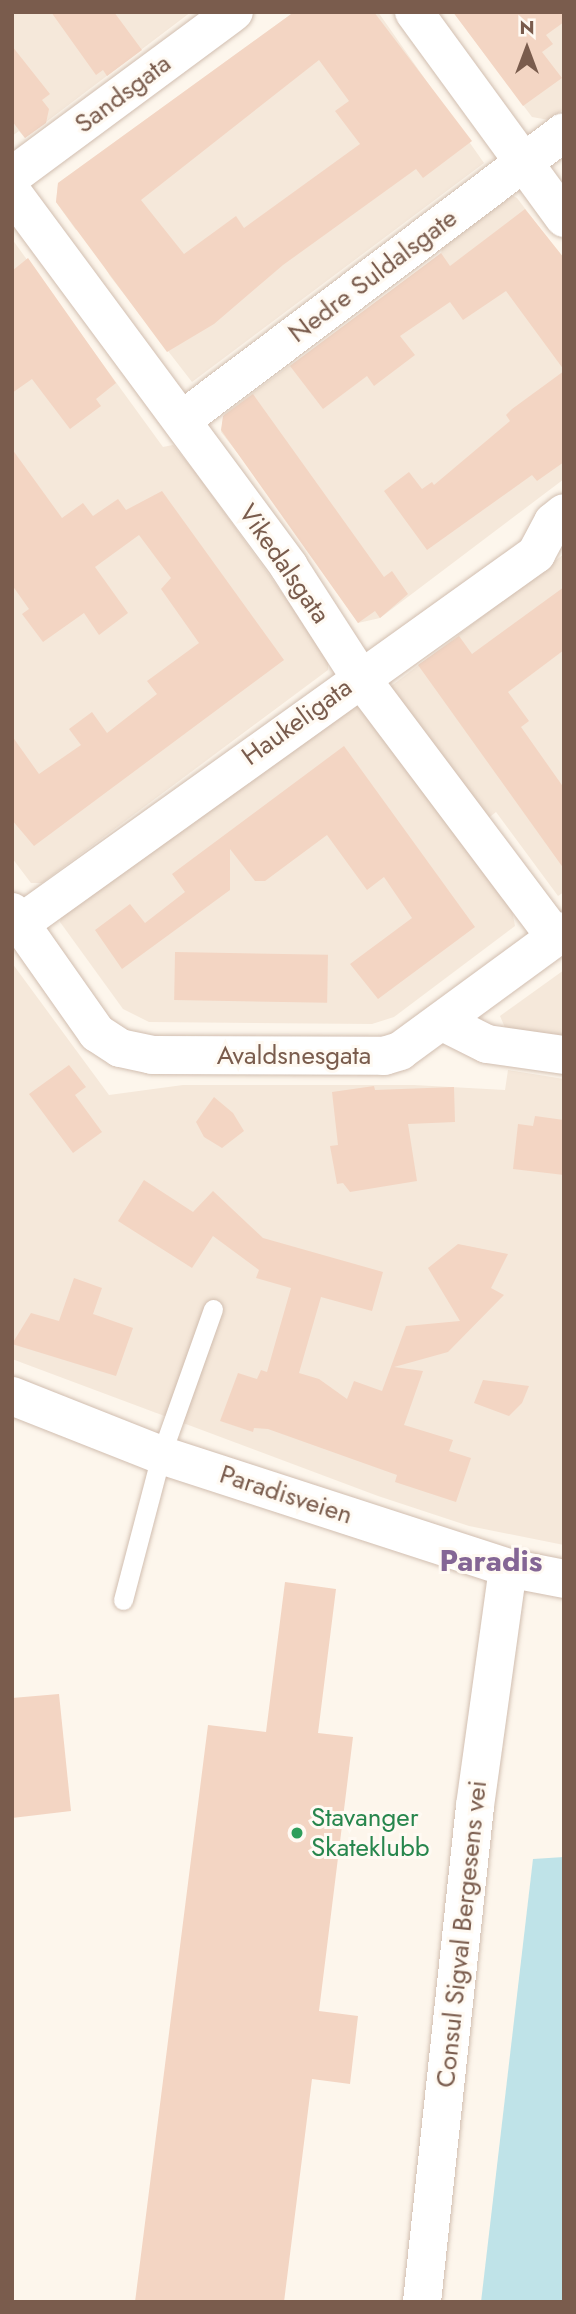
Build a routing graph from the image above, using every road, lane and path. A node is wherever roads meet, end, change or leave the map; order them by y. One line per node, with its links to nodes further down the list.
1 (234, 12): 5 (street, Sandsgata)
2 (414, 12): 4 (street)
3 (564, 132): 4 (street, Nedre Suldalsgate)
4 (521, 164): 7 (street); 8 (street, Nedre Suldalsgate)
5 (12, 176)
6 (12, 192): 8 (street, Vikedalsgata)
7 (564, 218)
8 (182, 420): 10 (street, Vikedalsgata)
9 (564, 513): 10 (street, Haukeligata)
10 (360, 677): 11 (street, Haukeligata); 12 (street, Vikedalsgata)
11 (16, 917): 13 (street, Avaldsnesgata)
12 (559, 934): 13 (street, Avaldsnesgata)
13 (443, 1022): 14 (street)
14 (564, 1055)
15 (214, 1309): 17 (lane)
16 (12, 1396): 17 (street, Paradisveien)
17 (161, 1455): 18 (street, Paradisveien); 20 (lane)
18 (508, 1568): 19 (street, Paradisveien); 21 (street, Consul Sigval Bergesens vei)
19 (564, 1578)
20 (123, 1600)
21 (422, 2302)

